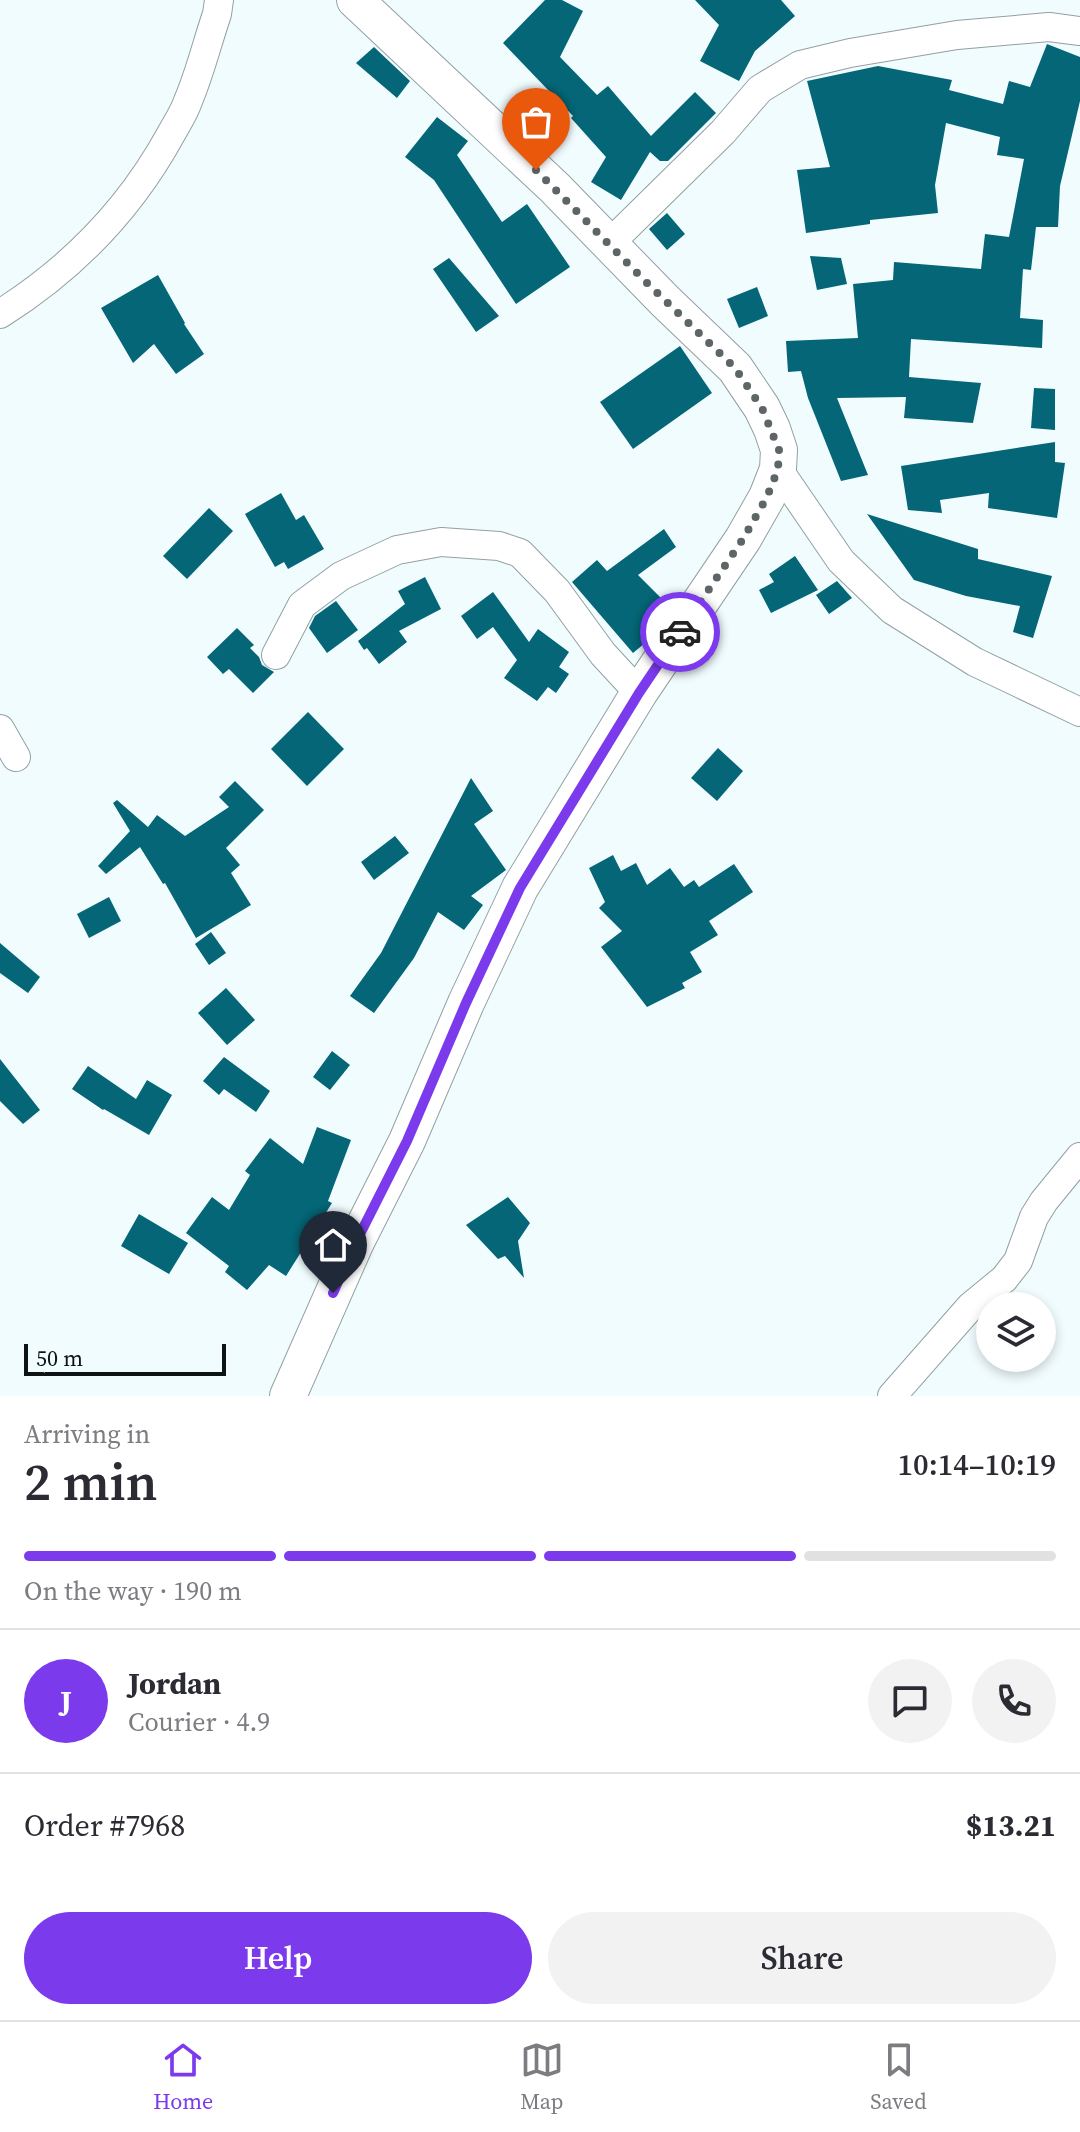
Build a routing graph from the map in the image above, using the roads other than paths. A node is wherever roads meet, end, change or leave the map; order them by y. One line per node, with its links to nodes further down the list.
1 (219, 0): 5 (street)
2 (355, 0): 4 (main road)
3 (1080, 31): 4 (street)
4 (608, 245): 6 (main road)
5 (0, 314)
6 (778, 469): 8 (main road); 9 (street)
7 (276, 655): 8 (street)
8 (639, 693): 13 (main road)
9 (1080, 712)
10 (0, 729): 11 (street)
11 (16, 757)
12 (1080, 1157): 14 (street)
13 (288, 1396)
14 (892, 1396)

